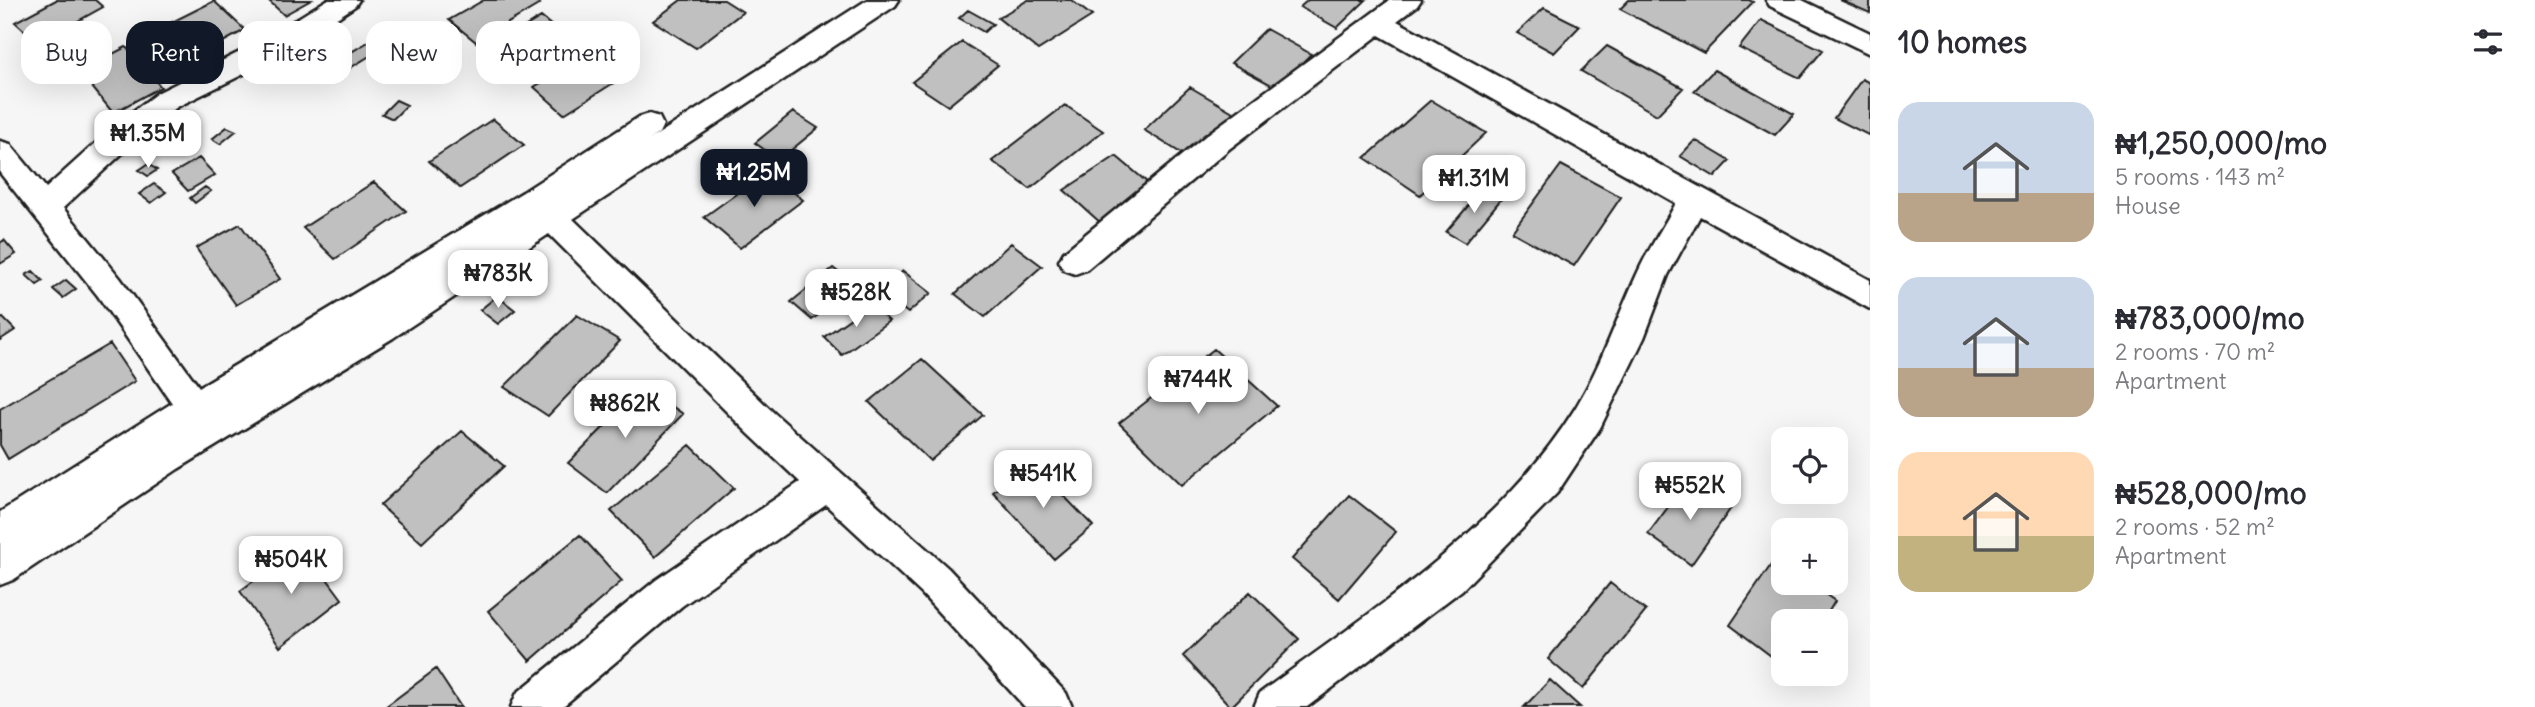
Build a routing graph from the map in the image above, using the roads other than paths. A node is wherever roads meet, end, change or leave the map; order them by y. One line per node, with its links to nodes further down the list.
1 (346, 0): 10 (street)
2 (850, 0): 11 (street)
3 (886, 0): 11 (street)
4 (1408, 0): 6 (street)
5 (1779, 0): 7 (street)
6 (1379, 23): 9 (street); 12 (street)
7 (1870, 44)
8 (0, 152): 10 (street)
9 (1694, 199): 13 (street); 20 (street)
10 (44, 208): 14 (street)
11 (543, 209): 14 (street); 15 (street)
12 (1075, 261)
13 (1870, 296)
14 (203, 419): 16 (street); 17 (street)
15 (828, 483): 18 (street); 19 (street)
16 (0, 533)
17 (0, 567)
18 (531, 707)
19 (1052, 707)
20 (1274, 707)

